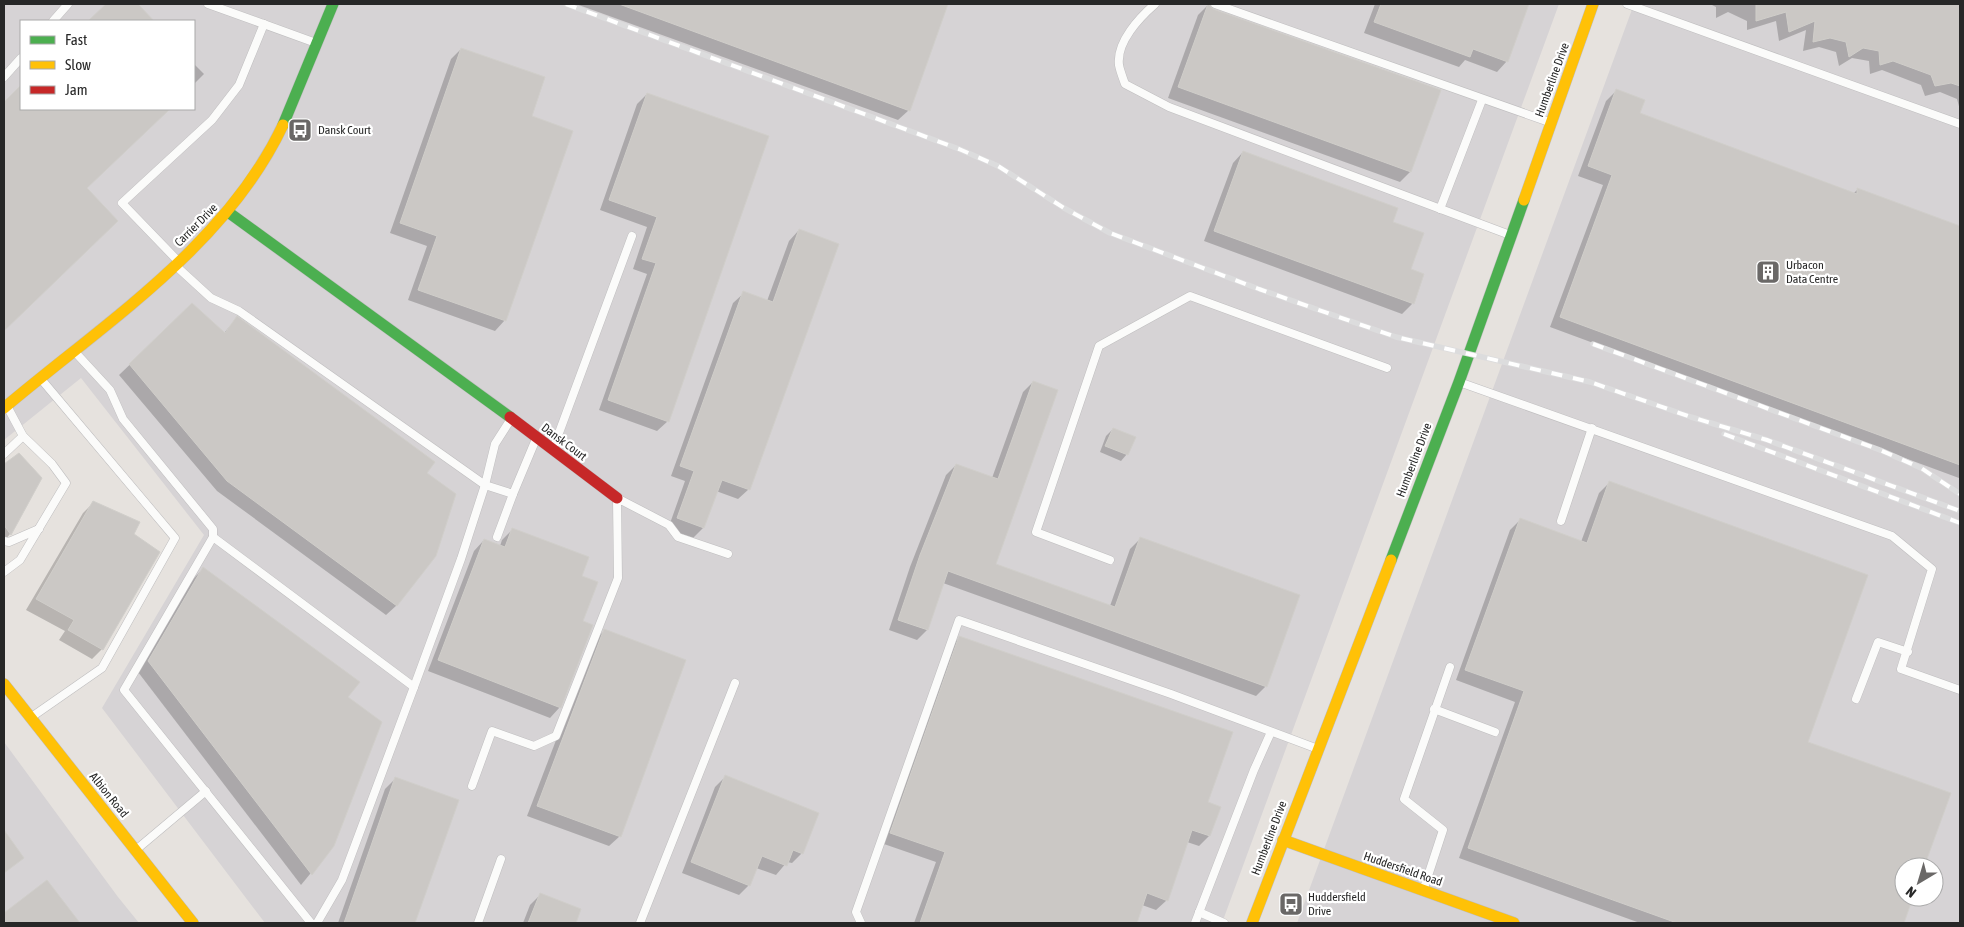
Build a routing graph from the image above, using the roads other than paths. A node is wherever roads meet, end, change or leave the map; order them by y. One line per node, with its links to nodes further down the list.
1 (68, 4): 8 (lane)
2 (208, 4): 9 (lane)
3 (332, 4): 10 (street, Carrier Drive)
4 (1155, 4): 16 (lane)
5 (1214, 4): 13 (lane)
6 (1593, 4): 14 (street, Humberline Drive)
7 (1627, 4): 15 (lane)
8 (54, 20)
9 (264, 24): 10 (lane); 20 (lane)
10 (316, 43): 17 (street, Carrier Drive)
11 (20, 59): 12 (lane)
12 (4, 76)
13 (1482, 100): 14 (lane); 16 (lane)
14 (1551, 123): 19 (street, Humberline Drive)
15 (1960, 124)
16 (1440, 209): 19 (lane)
17 (228, 212): 20 (street, Carrier Drive); 26 (street, Dansk Court)
18 (632, 236): 30 (lane)
19 (1512, 236): 24 (street, Humberline Drive)
20 (176, 263): 21 (street, Carrier Drive); 32 (lane)
21 (73, 350): 23 (street, Carrier Drive); 37 (lane)
22 (1386, 368): 41 (lane)
23 (40, 378): 25 (street, Carrier Drive); 51 (lane)
24 (1459, 382): 27 (lane); 54 (street, Humberline Drive)
25 (5, 407): 28 (lane)
26 (511, 419): 29 (street, Dansk Court); 32 (lane)
27 (1592, 428): 35 (lane); 43 (lane)
28 (23, 436): 31 (lane); 36 (lane)
29 (536, 439): 30 (street, Dansk Court); 33 (lane)
30 (552, 450): 34 (street, Dansk Court)
31 (4, 454)
32 (485, 485): 33 (lane); 47 (lane)
33 (513, 494): 38 (lane)
34 (617, 498): 40 (lane); 55 (lane)
35 (1561, 521)
36 (40, 528): 39 (lane); 42 (lane)
37 (213, 537): 47 (lane); 56 (lane)
38 (497, 537)
39 (4, 541)
40 (728, 554)
41 (1110, 560)
42 (4, 572)
43 (1908, 652): 48 (lane); 49 (lane)
44 (1450, 667): 50 (lane)
45 (4, 684): 51 (street, Albion Road)
46 (735, 684): 66 (lane)
47 (414, 687): 64 (lane)
48 (1960, 690)
49 (1856, 699)
50 (1434, 709): 53 (lane); 60 (lane)
51 (30, 718): 58 (street, Albion Road)
52 (1272, 732): 54 (lane); 61 (lane); 67 (lane)
53 (1495, 732)
54 (1318, 749): 57 (street, Humberline Drive)
55 (472, 786)
56 (206, 791): 58 (lane); 63 (lane)
57 (1283, 840): 60 (street, Huddersfield Road); 70 (street, Humberline Drive)
58 (135, 850): 62 (street, Albion Road)
59 (501, 859): 65 (lane)
60 (1423, 890): 71 (street, Huddersfield Road)
61 (1199, 912): 68 (lane); 69 (lane)
62 (193, 923)
63 (311, 923)
64 (316, 923)
65 (478, 923)
66 (640, 923)
67 (861, 923)
68 (1195, 923)
69 (1224, 923)
70 (1252, 923)
71 (1514, 923)

